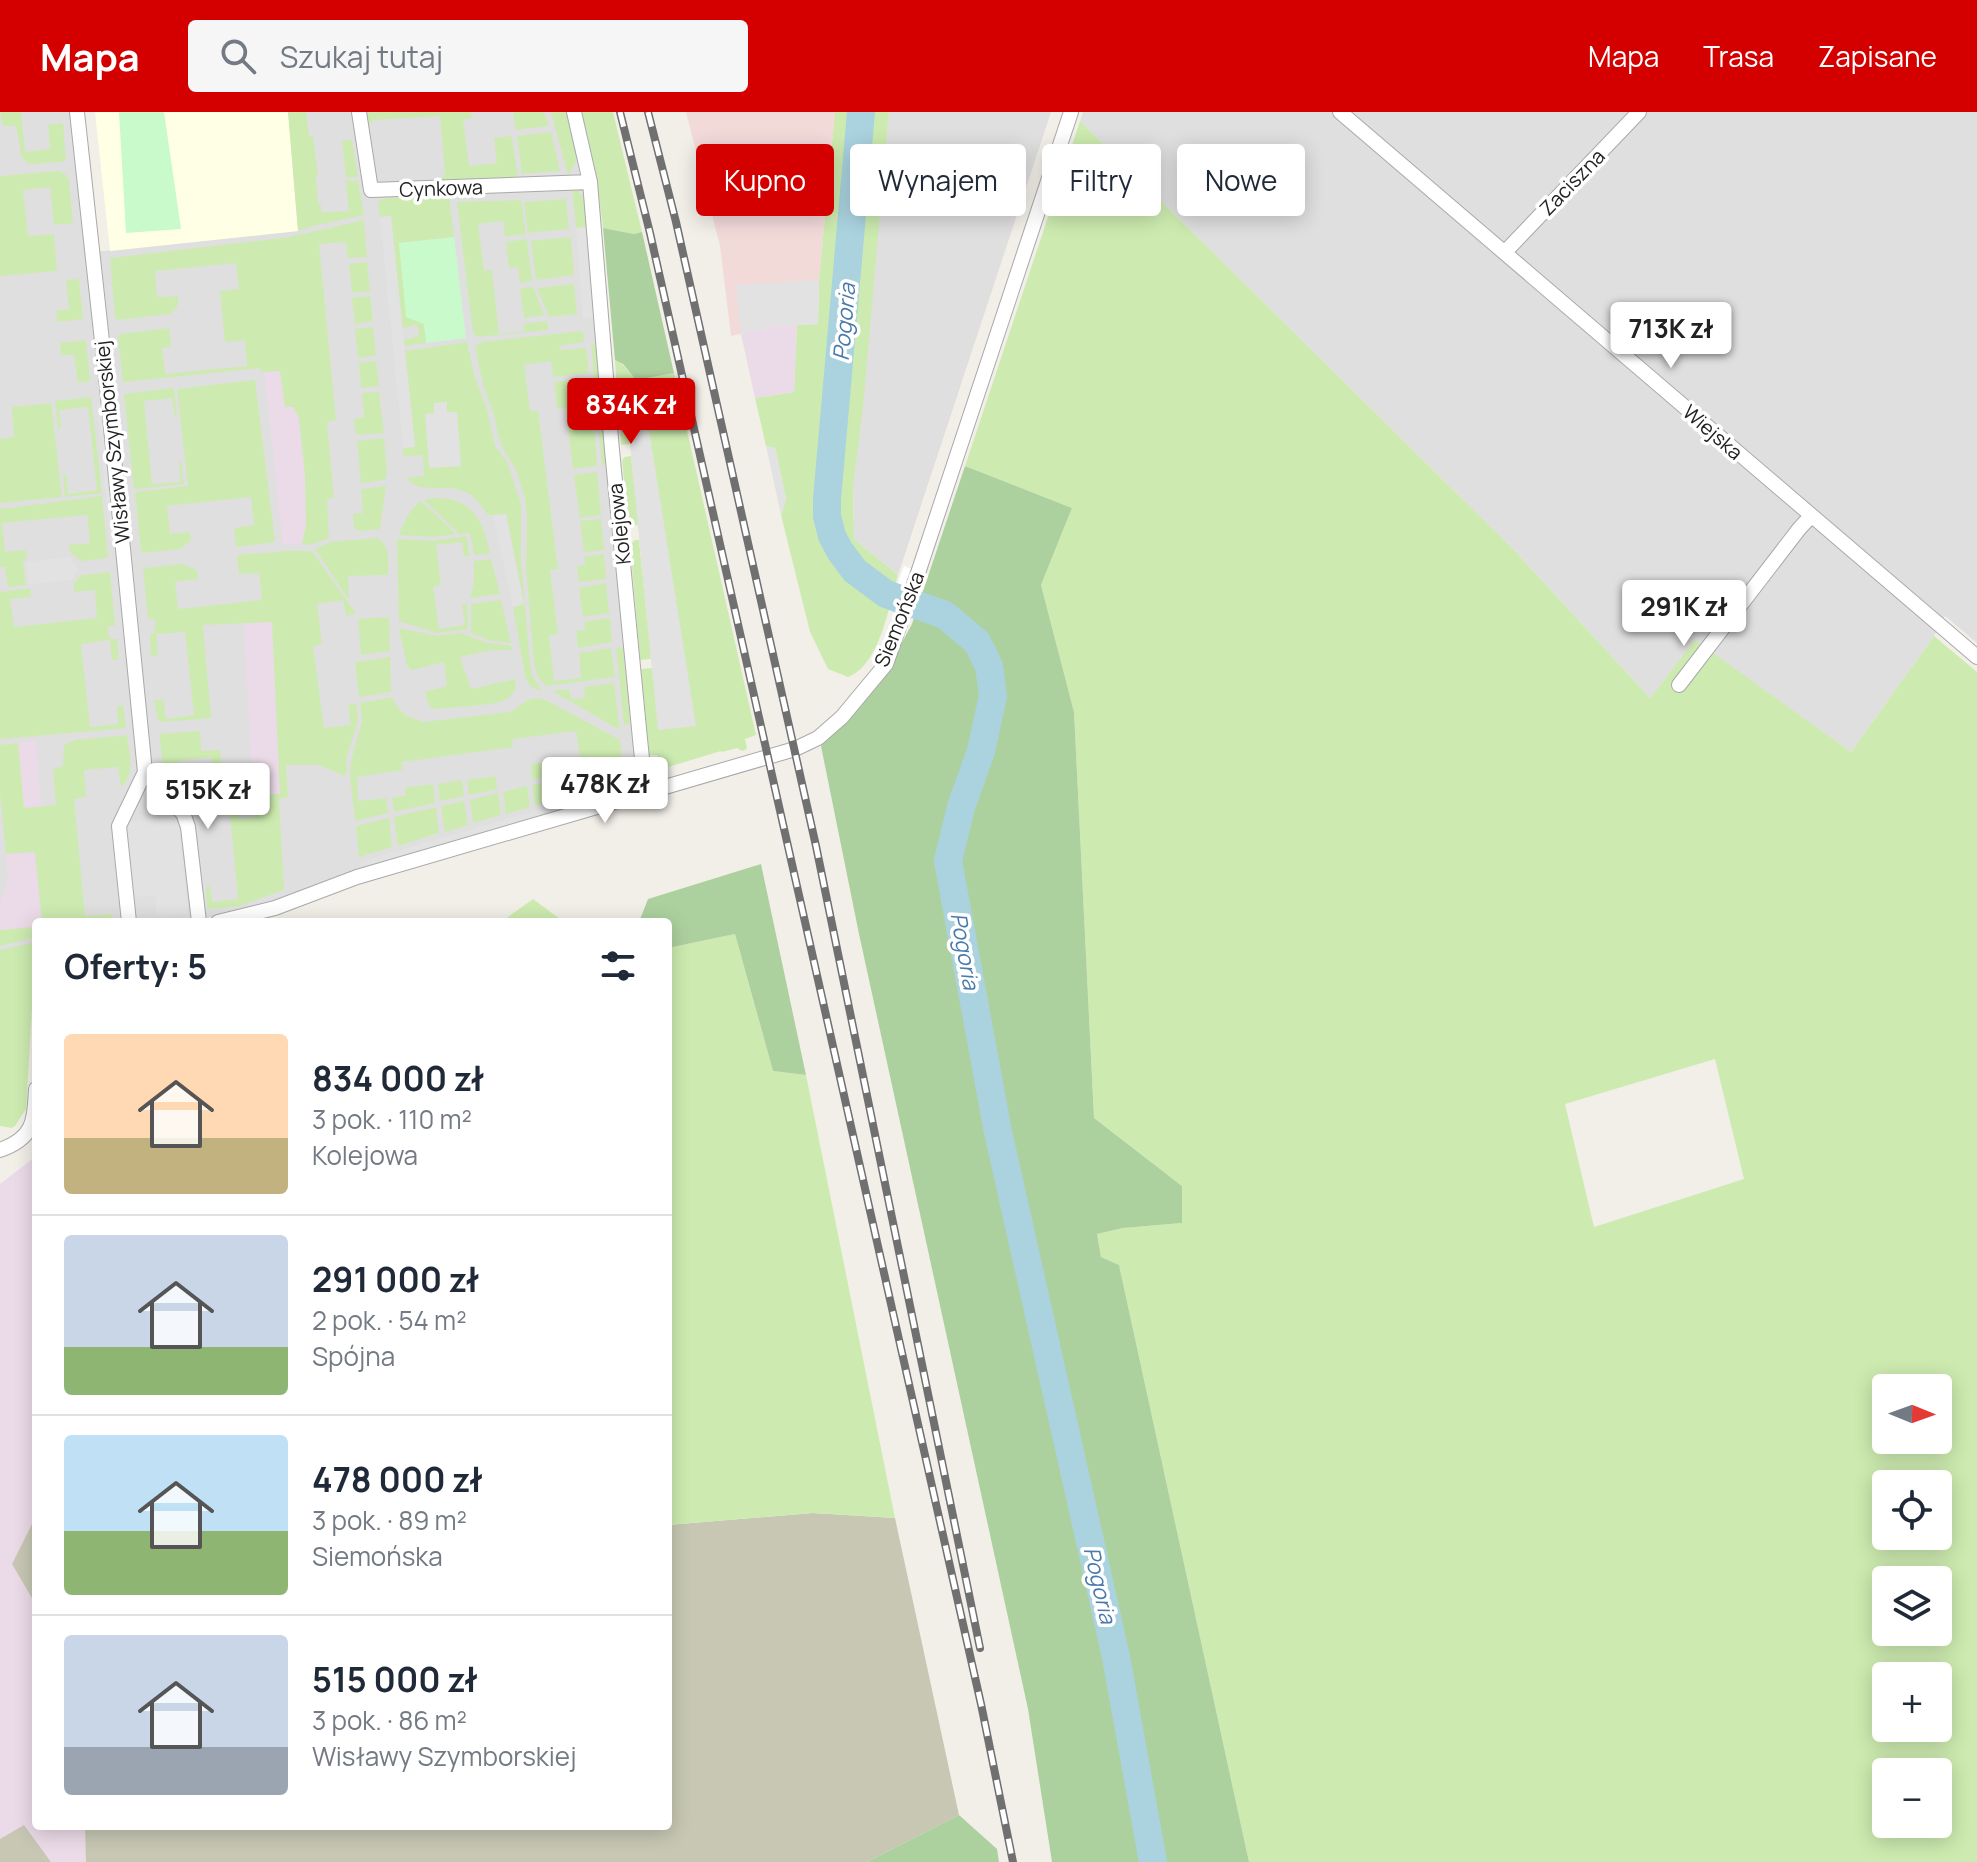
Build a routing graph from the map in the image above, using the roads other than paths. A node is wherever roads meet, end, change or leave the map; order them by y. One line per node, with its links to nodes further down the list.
1 (77, 112): 12 (street, Wisławy Szymborskiej)
2 (359, 112): 7 (street, Cynkowa)
3 (574, 112): 7 (street, Kolejowa)
4 (1071, 112): 13 (street, Siemońska)
5 (1340, 112): 8 (street, Wiejska)
6 (1639, 112): 8 (street, Zaciszna)
7 (590, 182): 13 (street, Kolejowa)
8 (1505, 252): 9 (street, Wiejska)
9 (1811, 516): 10 (street, Wiejska); 11 (street)
10 (1977, 657)
11 (1679, 685)
12 (145, 772): 14 (street); 15 (street)
13 (648, 792): 16 (street, Siemońska)
14 (129, 918)
15 (199, 918)
16 (234, 918)
17 (32, 1119): 18 (street)
18 (0, 1150)

